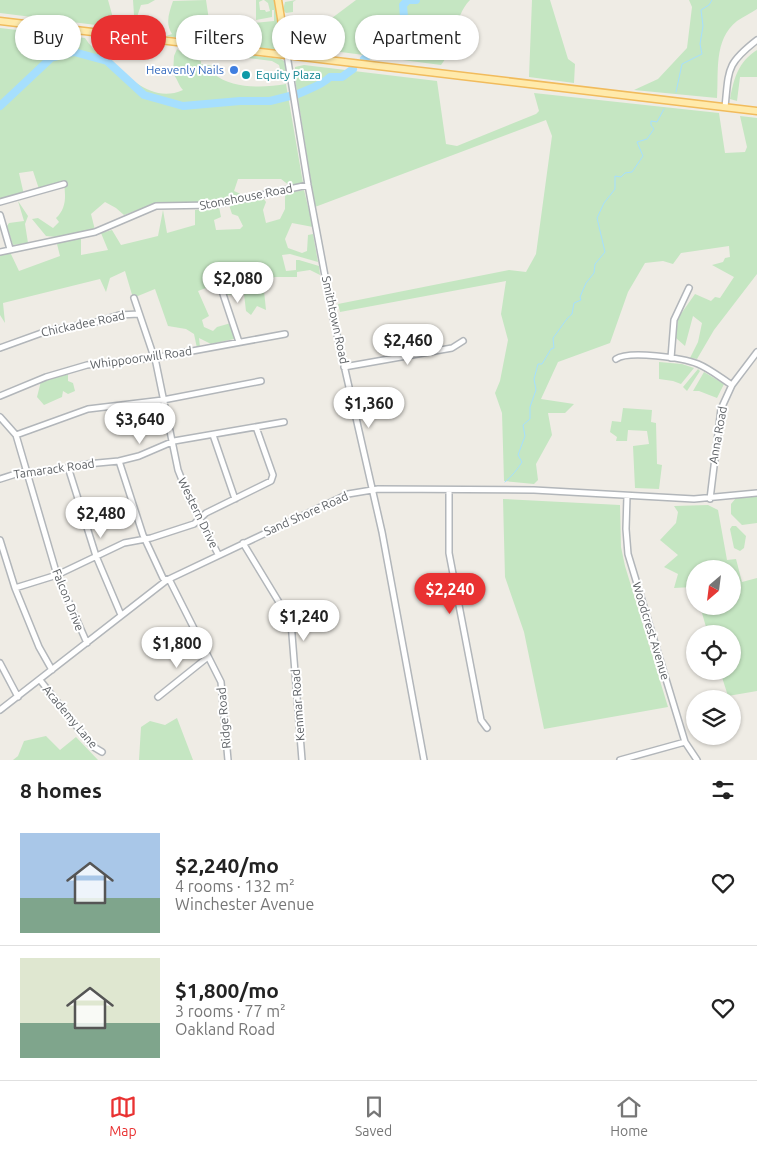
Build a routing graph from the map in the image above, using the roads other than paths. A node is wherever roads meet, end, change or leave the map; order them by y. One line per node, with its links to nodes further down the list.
1 (278, 0): 2 (main road)
2 (280, 15)
3 (0, 21): 5 (main road)
4 (757, 40): 8 (street)
5 (272, 53)
6 (288, 60): 11 (street, Smithtown Road)
7 (326, 60): 8 (main road)
8 (725, 107): 9 (main road)
9 (757, 111)
10 (64, 184): 12 (street)
11 (308, 185): 14 (street, Stonehouse Road); 28 (street, Smithtown Road)
12 (0, 202)
13 (0, 215): 14 (street)
14 (10, 249): 15 (street, Stonehouse Road)
15 (0, 252)
16 (215, 270): 22 (street)
17 (690, 288): 26 (street)
18 (134, 298): 19 (street, Western Drive)
19 (139, 314): 23 (street, Chickadee Road); 25 (street, Western Drive)
20 (285, 334): 22 (street, Whippoorwill Road)
21 (463, 341): 28 (street)
22 (239, 342): 25 (street, Whippoorwill Road)
23 (0, 348)
24 (757, 352): 30 (street, Anna Road)
25 (154, 358): 31 (street, Whippoorwill Road); 32 (street, Western Drive)
26 (671, 358): 27 (street); 30 (street)
27 (616, 359)
28 (344, 367): 43 (street, Smithtown Road)
29 (261, 381): 32 (street)
30 (732, 385): 48 (street, Anna Road)
31 (0, 396)
32 (163, 400): 37 (street); 38 (street, Western Drive)
33 (0, 417): 37 (street, Falcon Drive)
34 (284, 422): 35 (street, Tamarack Road)
35 (256, 427): 36 (street, Tamarack Road); 47 (street)
36 (214, 434): 38 (street, Tamarack Road); 47 (street)
37 (16, 435): 41 (street, Falcon Drive)
38 (170, 442): 39 (street, Tamarack Road); 49 (street, Western Drive)
39 (119, 461): 40 (street, Tamarack Road); 50 (street, Ridge Road)
40 (68, 468): 41 (street, Tamarack Road); 55 (street)
41 (27, 473): 42 (street, Tamarack Road); 56 (street, Falcon Drive)
42 (0, 478)
43 (373, 489): 44 (street, Sand Shore Road); 52 (street, Sand Shore Road); 73 (street, Smithtown Road)
44 (449, 490): 46 (street, Sand Shore Road); 68 (street)
45 (757, 493): 48 (street, Sand Shore Road)
46 (627, 496): 48 (street, Sand Shore Road); 69 (street, Woodcrest Avenue)
47 (235, 499): 49 (street)
48 (710, 499)
49 (200, 520): 50 (street); 54 (street, Western Drive)
50 (145, 539): 55 (street); 57 (street, Ridge Road)
51 (0, 540): 53 (street)
52 (243, 543): 54 (street, Sand Shore Road); 72 (street, Kenmar Road)
53 (2, 550): 58 (street)
54 (218, 554): 57 (street, Sand Shore Road)
55 (96, 556): 56 (street); 59 (street)
56 (58, 575): 58 (street); 60 (street, Falcon Drive)
57 (167, 580): 59 (street, Sand Shore Road); 61 (street, Ridge Road)
58 (15, 588): 63 (street)
59 (121, 616): 60 (street, Sand Shore Road)
60 (87, 643): 63 (street, Sand Shore Road)
61 (208, 657): 66 (street); 71 (street, Ridge Road)
62 (0, 663): 65 (street)
63 (52, 670): 64 (street, Sand Shore Road)
64 (40, 680): 65 (street, Sand Shore Road); 70 (street, Academy Lane)
65 (18, 697): 67 (street, Sand Shore Road)
66 (158, 697)
67 (0, 710)
68 (487, 728)
69 (685, 742): 74 (street); 75 (street, Woodcrest Avenue)
70 (102, 752)
71 (228, 760)
72 (302, 760)
73 (424, 760)
74 (620, 760)
75 (696, 760)

